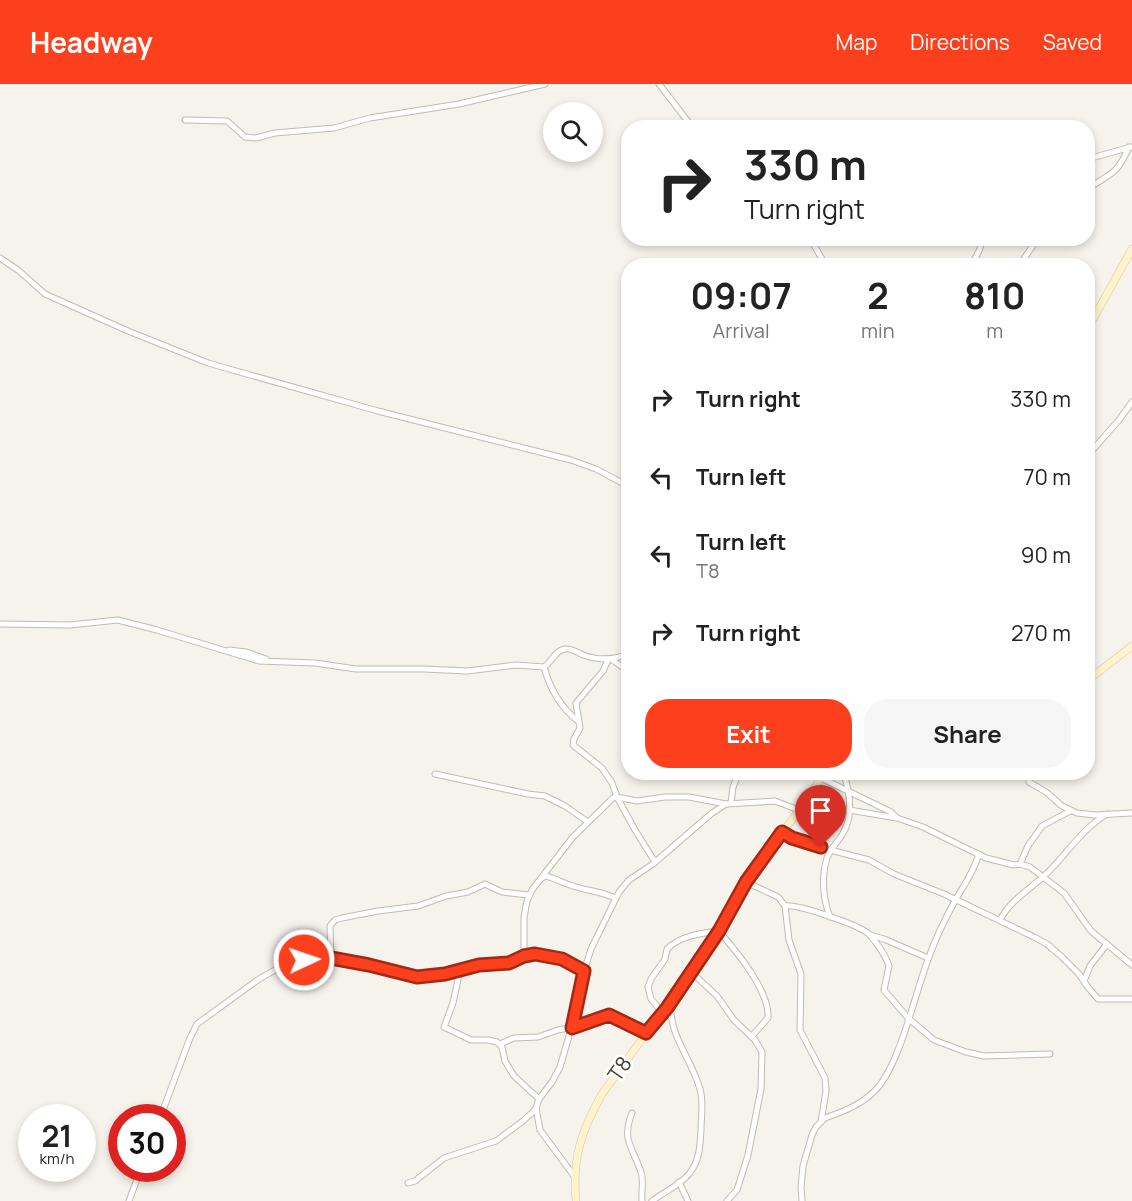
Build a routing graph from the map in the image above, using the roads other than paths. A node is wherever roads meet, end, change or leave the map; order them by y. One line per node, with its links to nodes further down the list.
1 (545, 84): 3 (street)
2 (660, 84): 4 (street)
3 (185, 120)
4 (687, 120)
5 (1131, 147): 6 (street); 7 (street)
6 (1095, 157)
7 (1095, 185)
8 (1132, 249): 10 (street)
9 (0, 258): 13 (street)
10 (1095, 315)
11 (1132, 402): 12 (street)
12 (1095, 447)
13 (621, 482)
14 (0, 624): 18 (street)
15 (1132, 646): 20 (street)
16 (621, 656): 17 (street)
17 (609, 659): 18 (street); 19 (street); 21 (street)
18 (544, 667): 21 (street)
19 (621, 667)
20 (1095, 675)
21 (580, 722): 29 (street)
22 (435, 774): 37 (street)
23 (736, 780): 30 (street)
24 (819, 780): 31 (street, T8)
25 (831, 780): 28 (street)
26 (846, 780): 28 (street)
27 (1029, 780): 33 (street)
28 (849, 790): 32 (street); 36 (street)
29 (617, 797): 30 (street); 37 (street); 41 (street)
30 (729, 804): 31 (street); 41 (street)
31 (799, 810): 38 (street, T8)
32 (849, 810): 36 (street); 39 (street)
33 (1070, 811): 35 (street); 42 (street)
34 (1132, 813): 35 (street)
35 (1107, 814): 43 (street)
36 (897, 818): 40 (street)
37 (588, 822): 44 (street)
38 (782, 832): 39 (street); 45 (street, T8)
39 (831, 850): 48 (street); 50 (street)
40 (979, 854): 42 (street); 48 (street)
41 (655, 862): 47 (street)
42 (1020, 864): 43 (street)
43 (1044, 876): 51 (street); 54 (street)
44 (541, 879): 46 (street); 47 (street)
45 (746, 882): 49 (street); 52 (street, T8)
46 (529, 895): 55 (street); 56 (street)
47 (615, 898): 60 (street)
48 (955, 900): 51 (street); 57 (street)
49 (785, 906): 50 (street); 76 (street)
50 (830, 917): 53 (street)
51 (1000, 920): 62 (street)
52 (719, 931): 61 (street, T8); 65 (street); 69 (street)
53 (870, 935): 57 (street); 66 (street)
54 (1107, 944): 58 (street); 62 (street)
55 (524, 956): 59 (street); 60 (street)
56 (331, 958): 59 (street); 73 (street)
57 (928, 958): 66 (street)
58 (1132, 965)
59 (460, 970): 70 (street)
60 (584, 971): 67 (street)
61 (691, 972): 64 (street, T8); 69 (street)
62 (1084, 981): 63 (street)
63 (1132, 999)
64 (670, 1002): 65 (street, T8); 79 (street)
65 (663, 1013): 68 (street, T8)
66 (908, 1018): 71 (street); 76 (street)
67 (572, 1028): 68 (street); 70 (street); 72 (street)
68 (646, 1033): 77 (street, T8)
69 (751, 1037): 81 (street)
70 (500, 1044): 72 (street)
71 (1050, 1054)
72 (539, 1099): 74 (street)
73 (165, 1104)
74 (536, 1108): 77 (street); 80 (street)
75 (632, 1113): 84 (street)
76 (821, 1122): 88 (street)
77 (574, 1176): 83 (street, T8)
78 (136, 1182): 82 (street)
79 (680, 1182): 85 (street); 86 (street)
80 (408, 1183)
81 (735, 1198): 87 (street)
82 (129, 1201)
83 (576, 1201)
84 (642, 1201)
85 (652, 1201)
86 (688, 1201)
87 (727, 1201)
88 (802, 1201)

